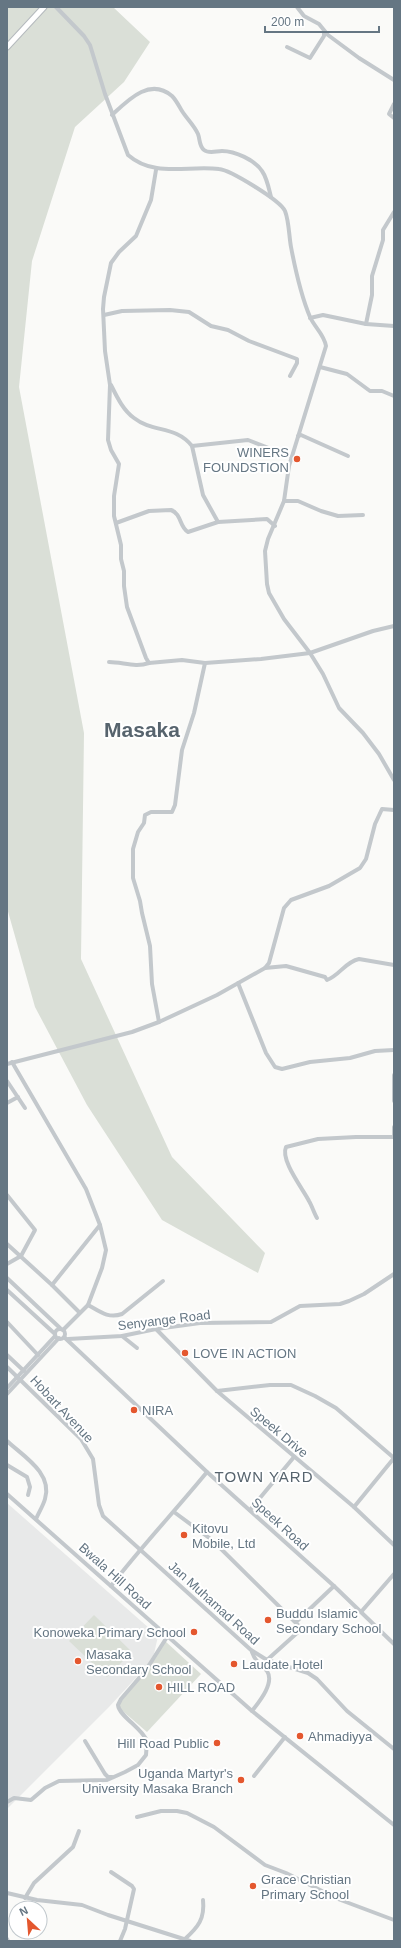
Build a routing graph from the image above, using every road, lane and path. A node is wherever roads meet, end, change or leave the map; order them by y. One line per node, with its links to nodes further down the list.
1 (44, 7): 5 (main road)
2 (56, 7): 9 (street)
3 (298, 7): 4 (street)
4 (324, 32): 6 (street); 7 (street)
5 (7, 47)
6 (287, 47)
7 (394, 80)
8 (394, 104): 10 (street)
9 (112, 115): 11 (street); 12 (street)
10 (394, 118)
11 (156, 170): 12 (street); 14 (street)
12 (271, 197): 15 (street)
13 (394, 212): 16 (street)
14 (104, 315): 19 (street); 20 (street)
15 (310, 318): 16 (street); 18 (street)
16 (366, 324): 17 (street)
17 (394, 326)
18 (320, 367): 21 (street); 22 (street)
19 (290, 376)
20 (110, 385): 23 (street); 29 (street)
21 (394, 396)
22 (298, 436): 24 (street); 25 (street)
23 (192, 446): 25 (street); 28 (street)
24 (348, 456)
25 (292, 457): 26 (street)
26 (284, 502): 27 (street); 30 (street)
27 (363, 515)
28 (218, 522): 29 (street); 30 (street)
29 (116, 523): 34 (street)
30 (275, 526): 32 (street)
31 (394, 626): 32 (street)
32 (310, 653): 35 (street); 36 (street)
33 (109, 662): 34 (street)
34 (149, 663): 35 (street)
35 (206, 663): 41 (street)
36 (394, 780)
37 (394, 810): 39 (street)
38 (394, 965): 39 (street)
39 (265, 968): 40 (street)
40 (238, 983): 41 (street); 42 (street)
41 (159, 1022): 43 (street)
42 (394, 1050)
43 (12, 1062): 44 (street); 55 (street)
44 (7, 1064)
45 (394, 1075): 48 (street)
46 (7, 1080): 47 (street)
47 (18, 1097): 49 (street); 50 (street)
48 (394, 1101)
49 (7, 1103)
50 (25, 1108)
51 (394, 1127): 52 (street)
52 (394, 1137): 54 (street)
53 (7, 1196): 57 (street)
54 (317, 1218)
55 (100, 1225): 62 (street); 64 (street)
56 (7, 1244): 57 (street)
57 (20, 1256): 58 (street); 62 (street)
58 (7, 1264)
59 (394, 1274): 67 (street, Senyange Road)
60 (7, 1278): 68 (street)
61 (163, 1281): 64 (street)
62 (52, 1285): 65 (street)
63 (7, 1290): 69 (street)
64 (88, 1305): 65 (street)
65 (79, 1312): 68 (street)
66 (7, 1322): 74 (street)
67 (156, 1328): 70 (street, Senyange Road); 79 (street, Speek Drive)
68 (61, 1329): 69 (street); 71 (street)
69 (56, 1336): 71 (street, Senyange Road); 74 (street); 76 (street)
70 (122, 1336): 71 (street, Senyange Road); 72 (street)
71 (66, 1338): 85 (street, Speek Road)
72 (137, 1348)
73 (7, 1355): 76 (street, Hobart Avenue)
74 (38, 1355): 76 (street)
75 (7, 1366): 77 (street, Hobart Avenue)
76 (25, 1372): 77 (street)
77 (19, 1378): 78 (street); 80 (street); 93 (street, Hobart Avenue)
78 (7, 1388)
79 (217, 1391): 82 (street, Speek Drive); 83 (street)
80 (7, 1394)
81 (7, 1441): 91 (street)
82 (294, 1457): 88 (street, Speek Drive); 89 (street)
83 (394, 1458): 88 (street)
84 (7, 1465): 87 (street)
85 (207, 1472): 89 (street, Speek Road); 90 (street)
86 (7, 1494): 91 (street, Bwala Hill Road)
87 (28, 1495)
88 (354, 1506): 92 (street, Speek Drive)
89 (250, 1510): 96 (street, Speek Road)
90 (174, 1512): 93 (street); 98 (street)
91 (36, 1519): 95 (street, Bwala Hill Road)
92 (394, 1545)
93 (139, 1550): 95 (street); 101 (street, Jan Muhamad Road)
94 (394, 1574): 97 (street)
95 (111, 1586): 99 (street, Bwala Hill Road)
96 (334, 1586): 97 (street, Speek Road); 98 (street)
97 (361, 1612): 100 (street, Speek Road)
98 (296, 1622): 102 (street)
99 (167, 1637): 103 (street, Bwala Hill Road); 108 (street)
100 (394, 1644)
101 (251, 1650): 102 (street, Jan Muhamad Road); 103 (street)
102 (266, 1660): 106 (street, Jan Muhamad Road)
103 (252, 1711): 104 (street, Bwala Hill Road)
104 (285, 1737): 107 (street); 111 (street, Bwala Hill Road)
105 (85, 1741): 108 (street)
106 (394, 1749)
107 (254, 1776)
108 (114, 1777): 109 (street)
109 (7, 1802)
110 (137, 1816): 117 (street)
111 (394, 1825)
112 (79, 1832): 115 (street)
113 (111, 1872): 118 (street)
114 (7, 1893): 115 (street)
115 (26, 1898): 118 (street)
116 (203, 1900): 119 (street)
117 (394, 1920)
118 (127, 1921): 119 (street); 120 (street)
119 (184, 1939): 121 (street)
120 (120, 1941)
121 (190, 1941)

